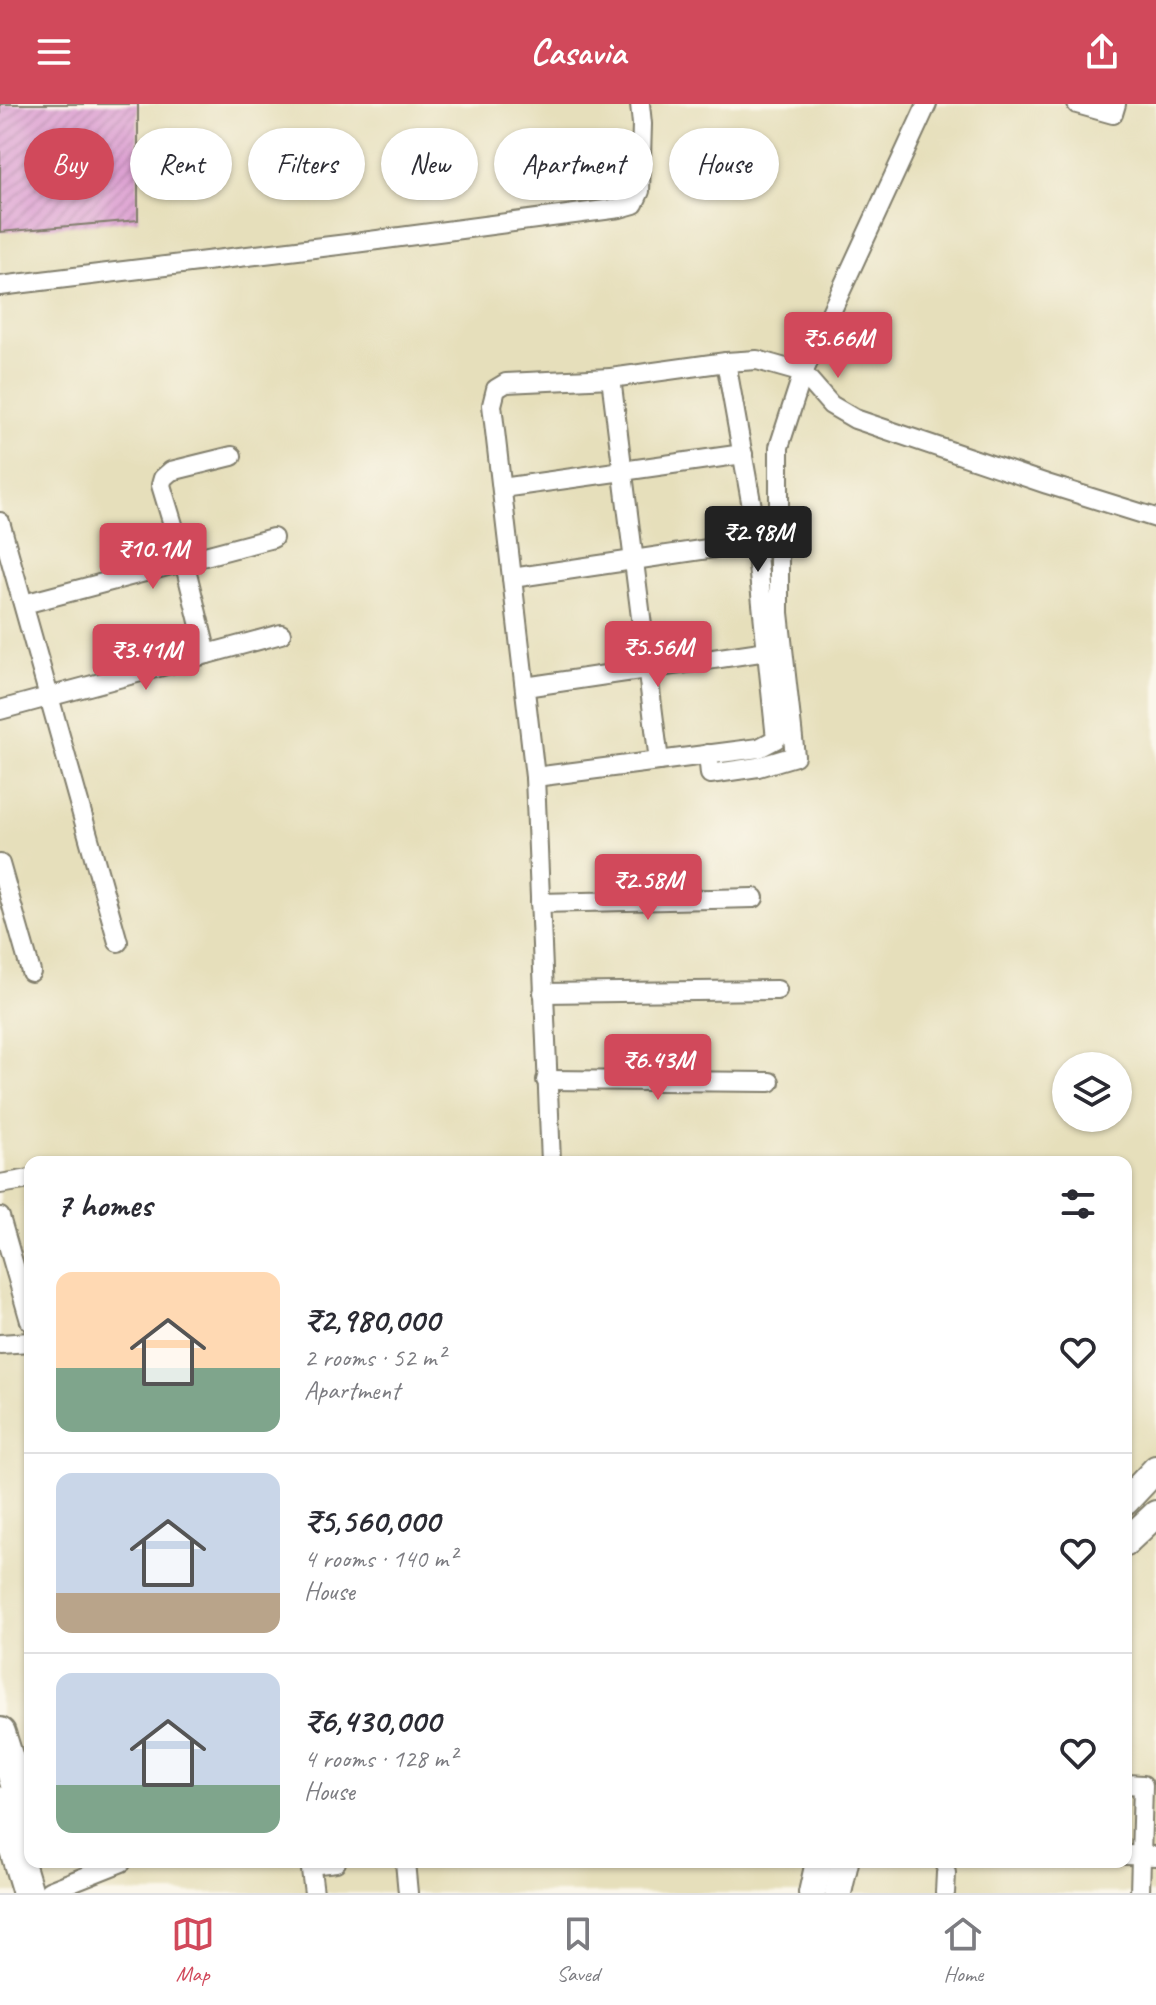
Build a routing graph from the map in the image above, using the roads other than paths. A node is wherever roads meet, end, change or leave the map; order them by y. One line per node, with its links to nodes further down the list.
1 (640, 104): 5 (street)
2 (927, 104): 7 (street)
3 (1077, 104): 4 (street)
4 (1116, 104)
5 (0, 286)
6 (726, 362): 7 (street); 8 (street); 9 (street)
7 (803, 373): 13 (street); 28 (street)
8 (611, 378): 11 (street); 12 (street)
9 (743, 454): 11 (street); 16 (street)
10 (232, 456): 18 (street)
11 (623, 471): 12 (street); 17 (street)
12 (502, 488): 19 (street)
13 (1156, 518)
14 (0, 522): 20 (street)
15 (273, 538): 18 (street)
16 (755, 542): 17 (street); 22 (street)
17 (634, 559): 19 (street); 24 (street)
18 (184, 561): 20 (street); 23 (street)
19 (512, 578): 25 (street)
20 (24, 604): 26 (street)
21 (281, 634): 23 (street)
22 (767, 651): 24 (street); 28 (street)
23 (207, 654): 26 (street)
24 (647, 669): 25 (street); 29 (street)
25 (525, 687): 30 (street)
26 (50, 696): 27 (street); 34 (street)
27 (0, 710)
28 (708, 754): 29 (street)
29 (659, 761): 30 (street)
30 (535, 777): 33 (street)
31 (0, 864): 35 (street)
32 (754, 898): 33 (street)
33 (540, 903): 37 (street)
34 (118, 942)
35 (31, 972)
36 (777, 990): 37 (street)
37 (543, 993): 38 (street)
38 (546, 1080): 39 (street); 40 (street)
39 (770, 1082)
40 (551, 1156)
41 (24, 1180): 42 (street)
42 (0, 1184)
43 (0, 1217): 44 (street)
44 (24, 1300)
45 (24, 1342): 46 (street)
46 (0, 1344)
47 (1156, 1469): 48 (main road)
48 (1132, 1495)
49 (1156, 1514): 50 (main road)
50 (1132, 1536)
51 (0, 1733): 54 (main road)
52 (1132, 1784): 56 (street)
53 (0, 1801): 55 (main road)
54 (24, 1810)
55 (24, 1853)
56 (1141, 1855): 71 (street)
57 (31, 1868): 65 (main road)
58 (40, 1868): 65 (main road)
59 (106, 1868): 65 (street)
60 (311, 1868): 66 (street)
61 (406, 1868): 67 (street)
62 (818, 1868): 68 (main road)
63 (844, 1868): 69 (main road)
64 (946, 1873): 70 (street)
65 (42, 1892)
66 (314, 1893)
67 (408, 1893)
68 (812, 1893)
69 (838, 1893)
70 (945, 1893)
71 (1140, 1893)

